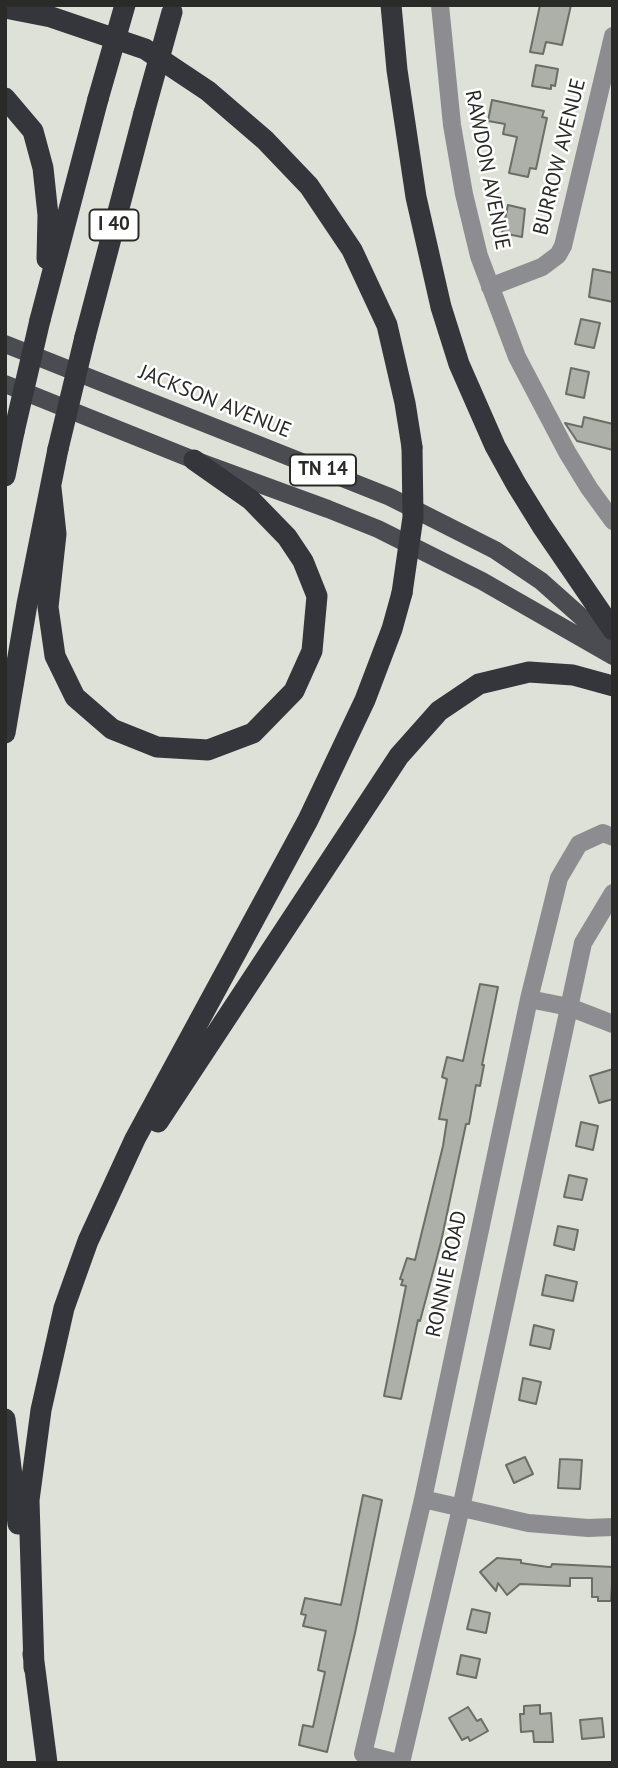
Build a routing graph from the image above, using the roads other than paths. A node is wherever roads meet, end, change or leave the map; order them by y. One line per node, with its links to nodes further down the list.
1 (125, 5): 9 (highway, I 40, bridge)
2 (391, 5): 17 (highway)
3 (440, 5): 8 (street, RAWDON AVENUE)
4 (5, 8): 27 (highway, bridge)
5 (173, 8): 15 (highway, I 40, bridge)
6 (613, 36): 8 (street, BURROW AVENUE)
7 (5, 98): 9 (highway)
8 (489, 287): 16 (street, RAWDON AVENUE)
9 (43, 311): 12 (highway, I 40, bridge)
10 (5, 344): 18 (main road, JACKSON AVENUE / TN 14)
11 (5, 384): 13 (main road, TN 14)
12 (10, 444): 14 (highway, I 40)
13 (194, 460): 15 (highway); 19 (main road, TN 14)
14 (5, 476)
15 (51, 488): 21 (highway, I 40)
16 (613, 521)
17 (613, 630)
18 (613, 645)
19 (613, 656)
20 (613, 686): 27 (highway)
21 (5, 733)
22 (613, 837): 24 (street, RONNIE ROAD)
23 (613, 893): 25 (street)
24 (529, 999): 25 (street); 29 (street, RONNIE ROAD)
25 (569, 1007): 26 (street); 30 (street)
26 (613, 1024)
27 (88, 1241): 32 (highway)
28 (5, 1419): 32 (highway)
29 (423, 1499): 30 (street); 34 (street, RONNIE ROAD)
30 (461, 1508): 31 (street); 34 (street)
31 (613, 1527)
32 (34, 1668): 33 (highway)
33 (47, 1763)
34 (400, 1763)

